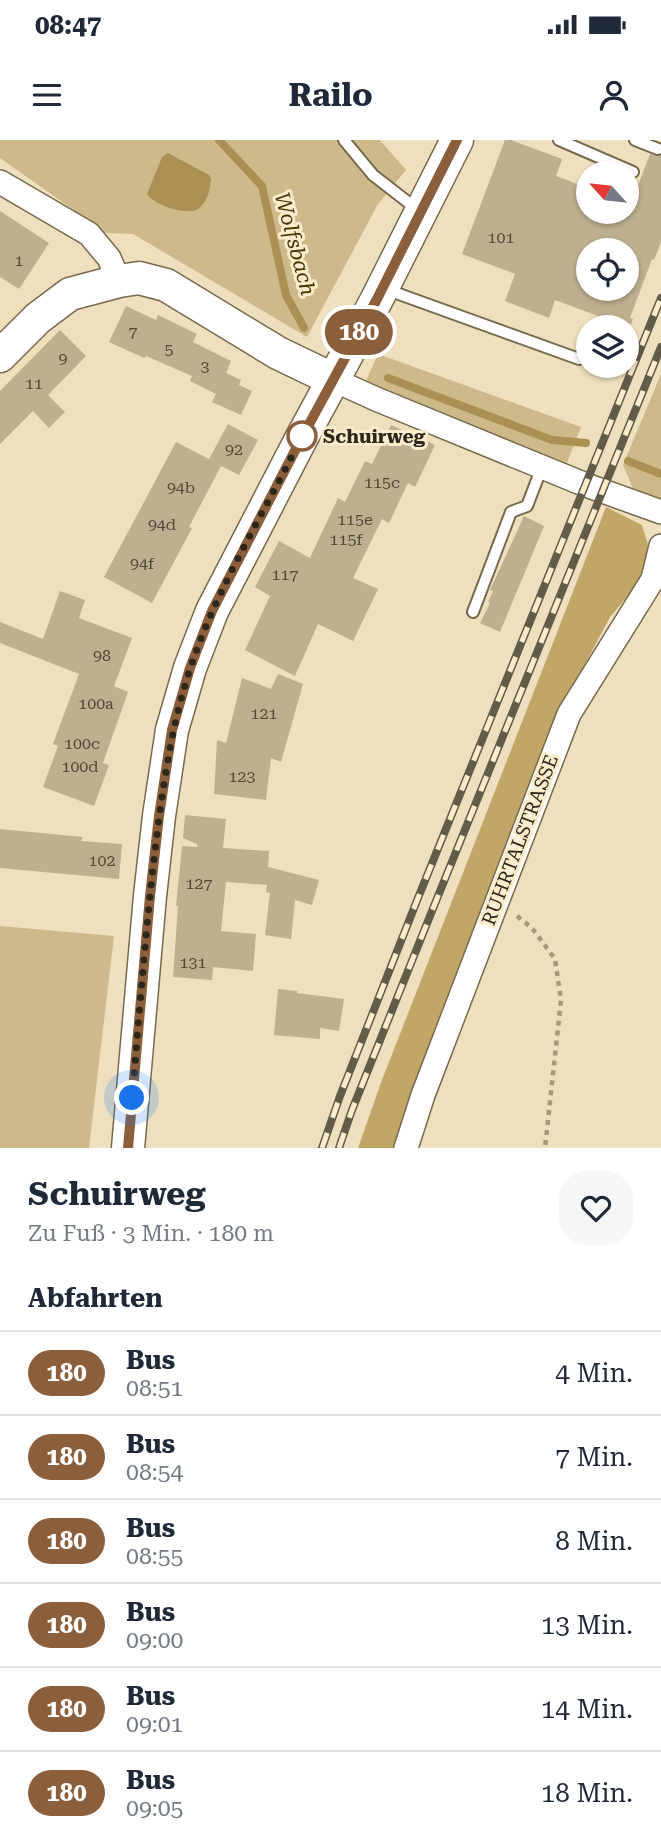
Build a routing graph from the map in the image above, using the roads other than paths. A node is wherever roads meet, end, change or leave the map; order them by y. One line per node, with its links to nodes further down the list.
1 (344, 140): 8 (lane)
2 (457, 140): 8 (main road)
3 (559, 140): 6 (lane)
4 (635, 140): 5 (lane)
5 (658, 149)
6 (608, 161)
7 (0, 182): 9 (street)
8 (421, 212): 10 (main road)
9 (118, 281): 11 (main road); 13 (main road)
10 (383, 288): 12 (lane); 13 (main road)
11 (0, 356)
12 (576, 358)
13 (334, 380): 14 (street); 18 (main road)
14 (542, 467): 15 (street); 17 (lane)
15 (661, 513)
16 (661, 546): 19 (street, RUHRTALSTRASSE)
17 (473, 612)
18 (128, 1148)
19 (406, 1148)

